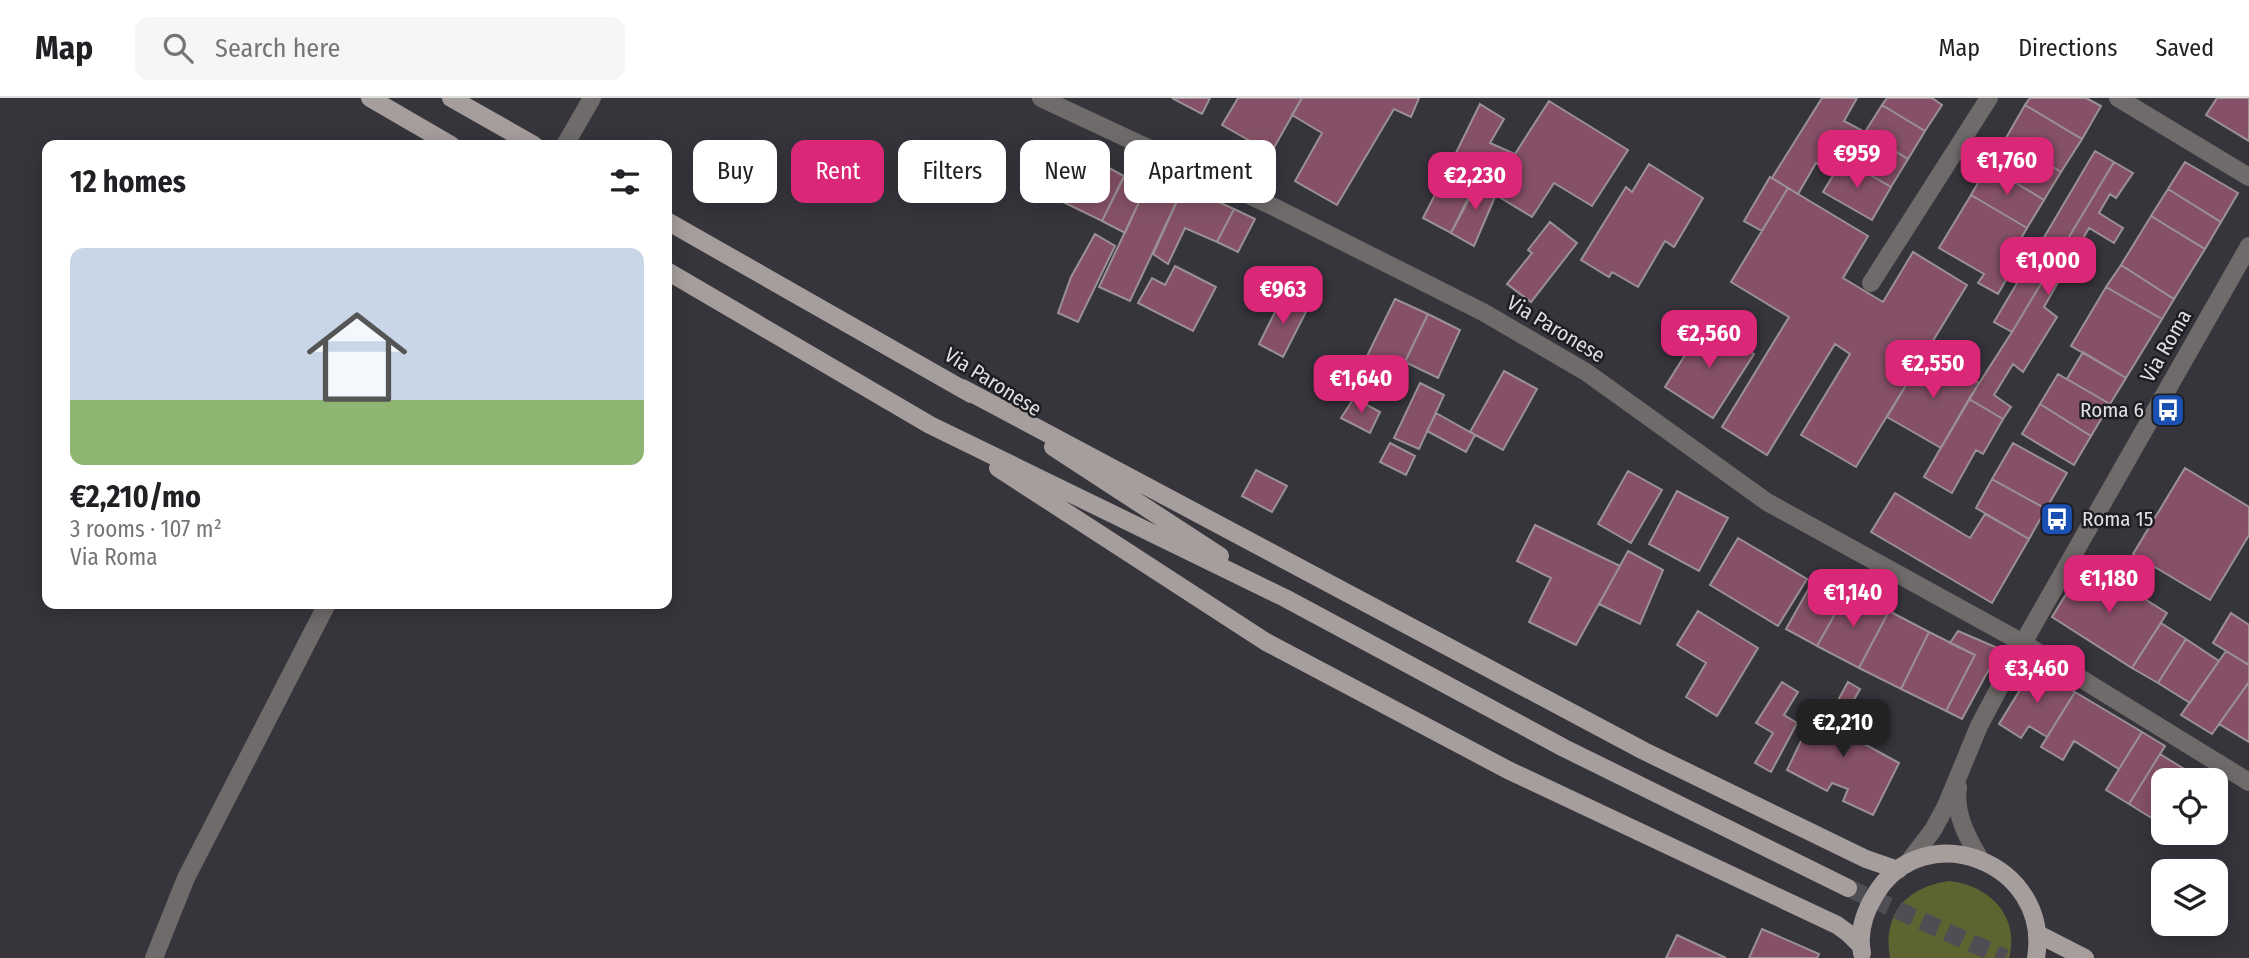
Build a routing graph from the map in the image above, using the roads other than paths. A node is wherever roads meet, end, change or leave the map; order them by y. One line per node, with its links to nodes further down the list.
1 (370, 98): 7 (main road)
2 (452, 98): 8 (main road)
3 (592, 98): 9 (street)
4 (1041, 98): 19 (street, Via Paronese)
5 (1989, 98): 14 (street)
6 (2118, 98): 10 (street)
7 (442, 140)
8 (525, 140)
9 (568, 140)
10 (2249, 177)
11 (672, 223): 15 (main road, Via Paronese)
12 (2249, 246): 19 (street, Via Roma)
13 (672, 274): 16 (main road, Via Paronese)
14 (1871, 283)
15 (962, 388): 17 (main road, Via Paronese); 23 (main road)
16 (930, 425): 17 (main road, Via Paronese); 26 (main road)
17 (1285, 598): 24 (main road, Via Paronese)
18 (324, 609): 27 (street)
19 (2023, 643): 20 (street, Via Roma); 21 (street, Via Paronese)
20 (1963, 763): 22 (street, Via Roma); 23 (street, Via Roma)
21 (2249, 782)
22 (1980, 859): 23 (main road); 25 (main road)
23 (1902, 867): 26 (main road, Via Roma)
24 (1848, 888)
25 (2038, 934): 28 (main road); 29 (main road)
26 (1862, 952)
27 (154, 958)
28 (2036, 958)
29 (2085, 958)

